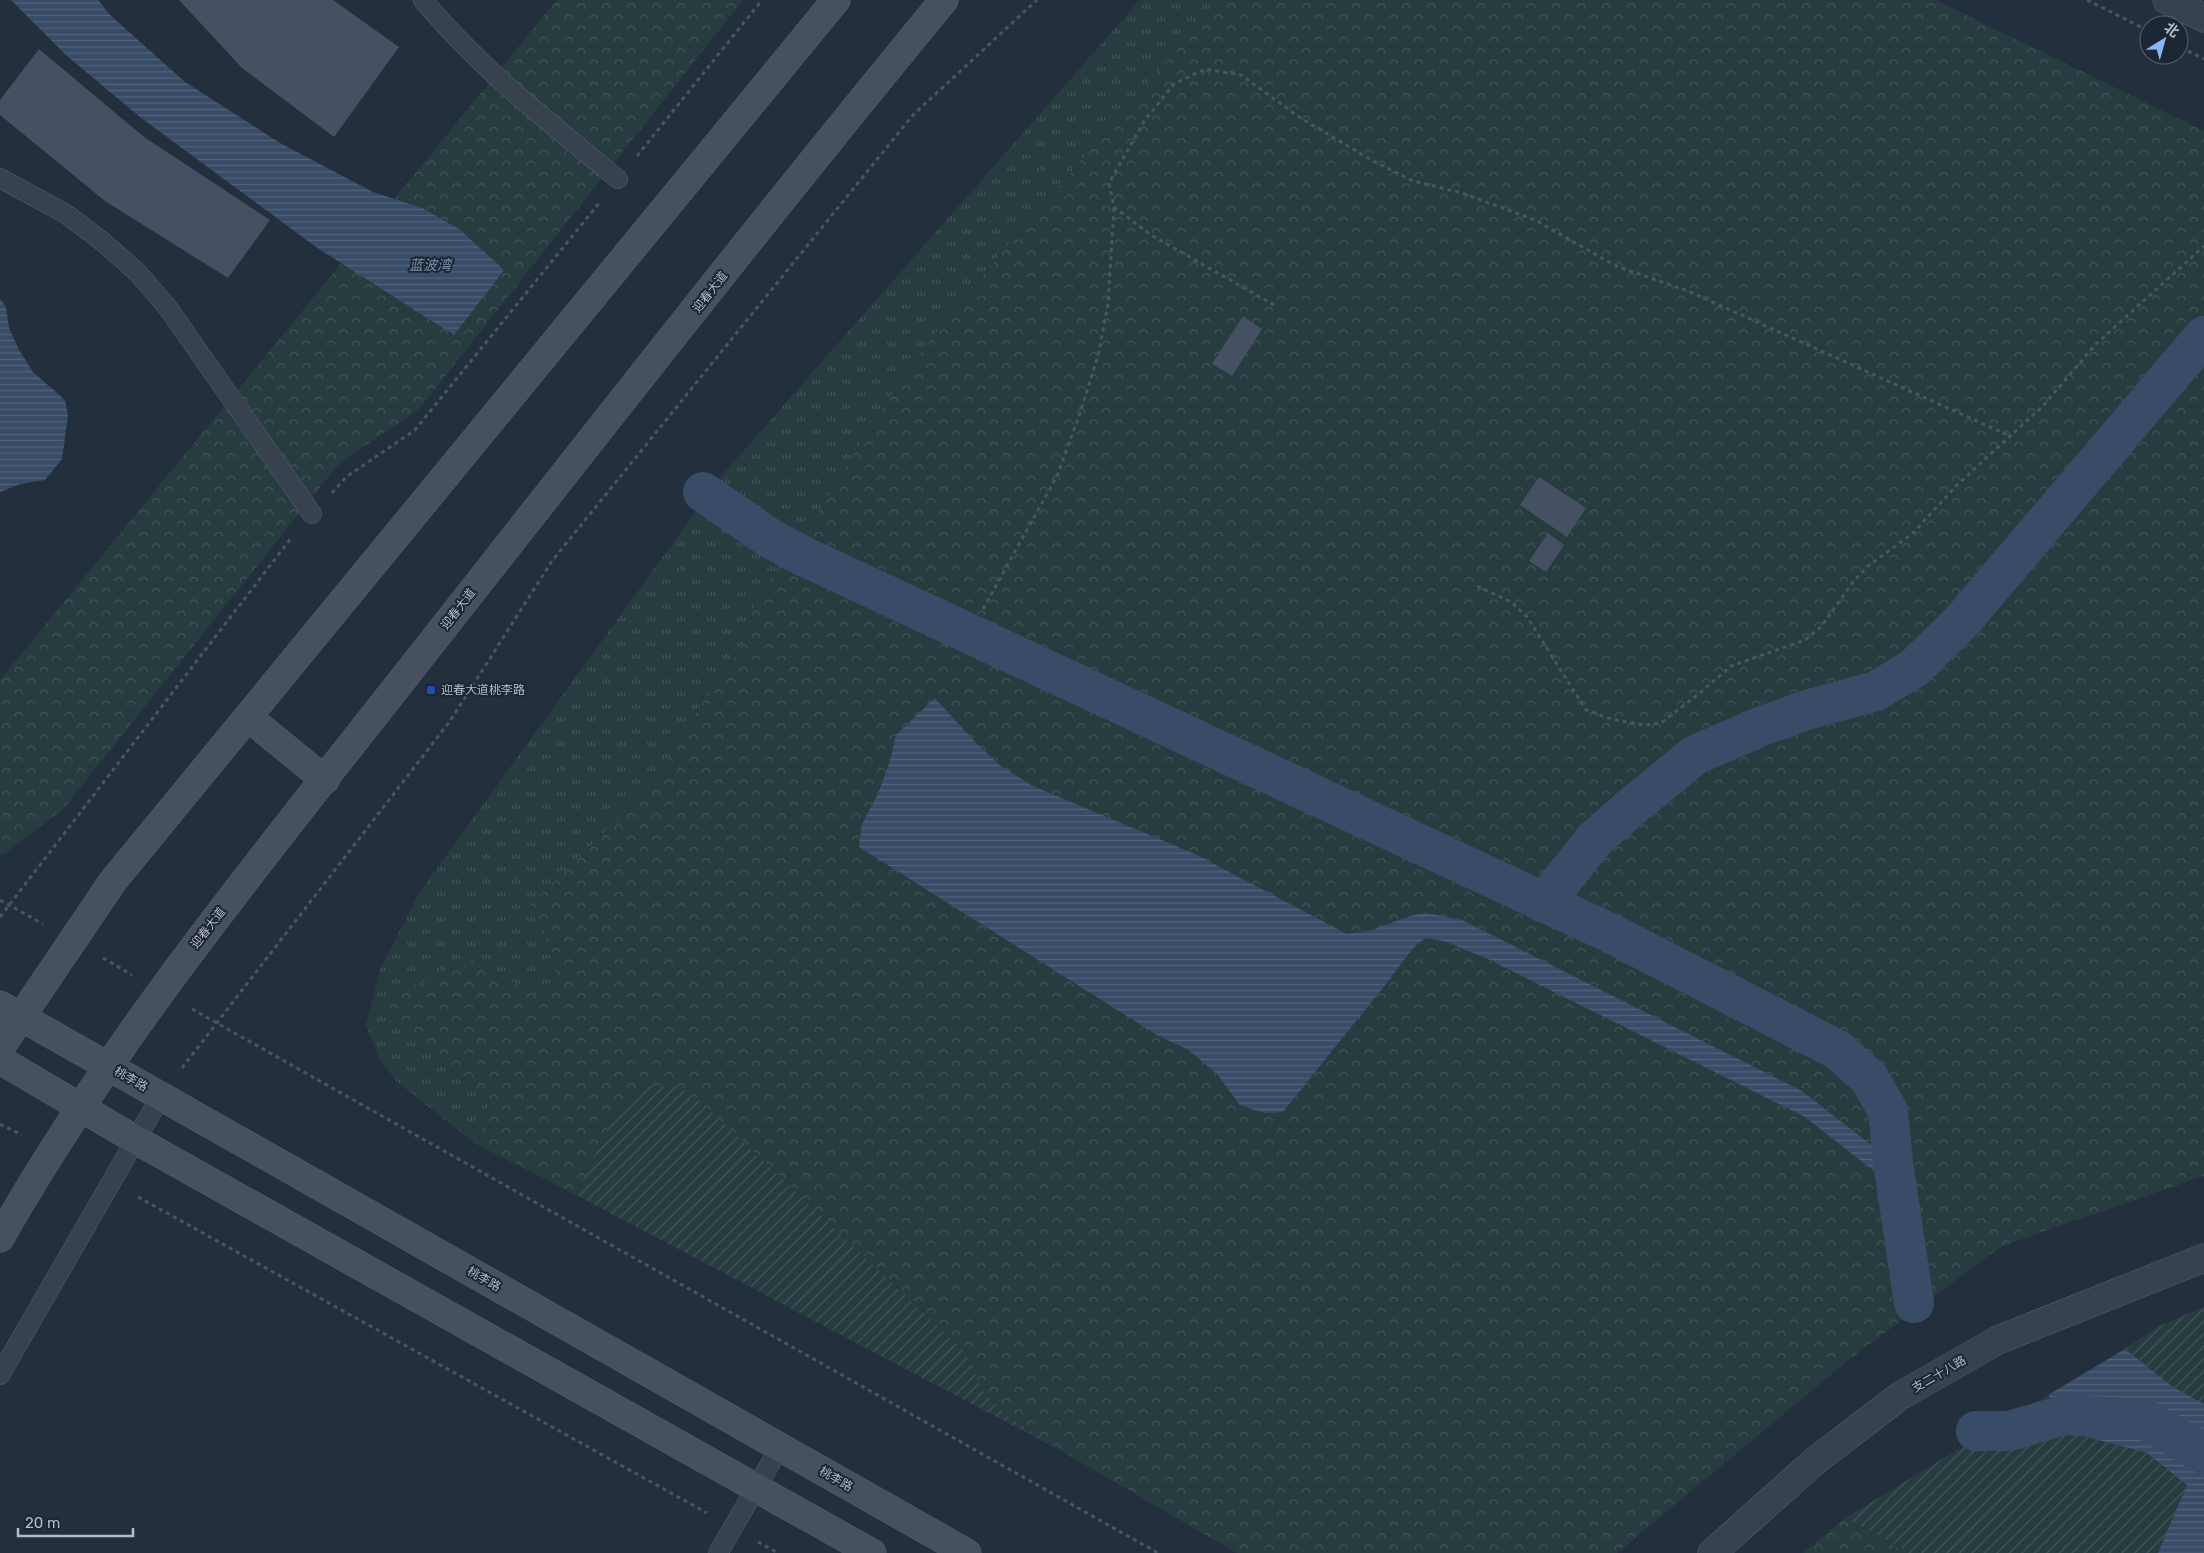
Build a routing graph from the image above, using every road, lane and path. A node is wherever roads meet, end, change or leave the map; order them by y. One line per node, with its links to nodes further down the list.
1 (423, 0): 11 (lane)
2 (762, 0): 11 (path)
3 (836, 0): 19 (main road)
4 (944, 0): 20 (main road, 迎春大道)
5 (1037, 0): 27 (path)
6 (2088, 0): 9 (path)
7 (2167, 0): 8 (street)
8 (2204, 18)
9 (2139, 26)
10 (0, 178): 16 (lane)
11 (618, 179): 16 (path)
12 (1114, 207): 14 (path); 15 (path); 18 (path)
13 (2204, 246): 15 (path)
14 (1274, 304)
15 (2010, 436): 17 (path)
16 (312, 514): 22 (path)
17 (1477, 586)
18 (982, 609)
19 (248, 717): 20 (main road); 24 (main road)
20 (324, 780): 25 (main road, 迎春大道)
21 (0, 900): 22 (path)
22 (9, 905): 23 (path); 24 (path)
23 (0, 917)
24 (72, 941): 25 (path); 26 (main road)
25 (162, 991): 27 (path); 30 (main road, 迎春大道)
26 (10, 1011): 28 (main road); 30 (main road, 桃李路)
27 (217, 1023): 31 (path); 47 (path)
28 (0, 1048)
29 (0, 1060): 32 (main road)
30 (109, 1066): 31 (main road, 桃李路); 32 (main road, 迎春大道)
31 (161, 1096): 34 (lane); 40 (main road, 桃李路)
32 (80, 1109): 34 (main road); 35 (main road, 迎春大道)
33 (0, 1124): 35 (path)
34 (136, 1140): 36 (lane); 41 (main road)
35 (52, 1151): 37 (main road, 迎春大道)
36 (111, 1182): 39 (lane); 42 (path)
37 (0, 1238)
38 (2204, 1258): 48 (street, 支二十八路)
39 (0, 1375)
40 (780, 1447): 41 (lane); 46 (main road, 桃李路)
41 (756, 1488): 42 (lane); 45 (main road)
42 (733, 1528): 43 (lane); 44 (path)
43 (718, 1553)
44 (778, 1553)
45 (872, 1553)
46 (967, 1553)
47 (1158, 1553)
48 (1712, 1553)

